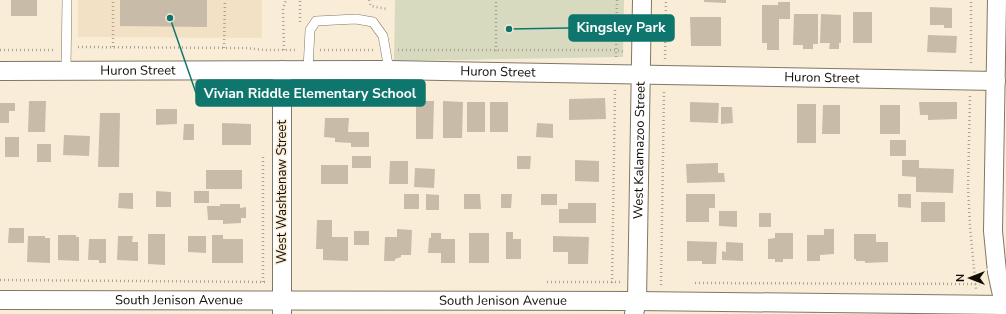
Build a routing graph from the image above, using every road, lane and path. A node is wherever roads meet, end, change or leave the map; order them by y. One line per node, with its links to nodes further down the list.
1 (67, 0): 16 (lane)
2 (113, 0): 13 (path)
3 (225, 0): 14 (path)
4 (286, 0): 17 (path)
5 (369, 0): 12 (path)
6 (496, 0): 15 (path)
7 (617, 0): 21 (path)
8 (642, 0): 22 (street, West Kalamazoo Street)
9 (666, 0): 23 (path)
10 (971, 0): 24 (path)
11 (997, 0): 25 (street)
12 (387, 9)
13 (113, 47)
14 (224, 48)
15 (495, 56)
16 (66, 70): 17 (street, Huron Street); 20 (street, Huron Street)
17 (282, 70): 18 (street, Huron Street); 32 (street, West Washtenaw Street)
18 (308, 70): 19 (street, Huron Street); 19 (lane)
19 (389, 70): 21 (street, Huron Street)
20 (0, 71)
21 (616, 74): 22 (street, Huron Street); 29 (path)
22 (641, 74): 23 (street, Huron Street); 34 (street, West Kalamazoo Street)
23 (664, 74): 24 (street, Huron Street); 30 (path)
24 (970, 80): 25 (street, Huron Street); 31 (path)
25 (996, 81): 33 (street)
26 (263, 151): 28 (path)
27 (0, 300): 28 (street, South Jenison Avenue)
28 (263, 301): 32 (street, South Jenison Avenue)
29 (609, 302): 32 (street, South Jenison Avenue); 34 (street, South Jenison Avenue)
30 (663, 302): 31 (street, South Jenison Avenue); 34 (street, South Jenison Avenue)
31 (979, 305): 33 (street, South Jenison Avenue)
32 (282, 308)
33 (1005, 308)
34 (637, 310)

